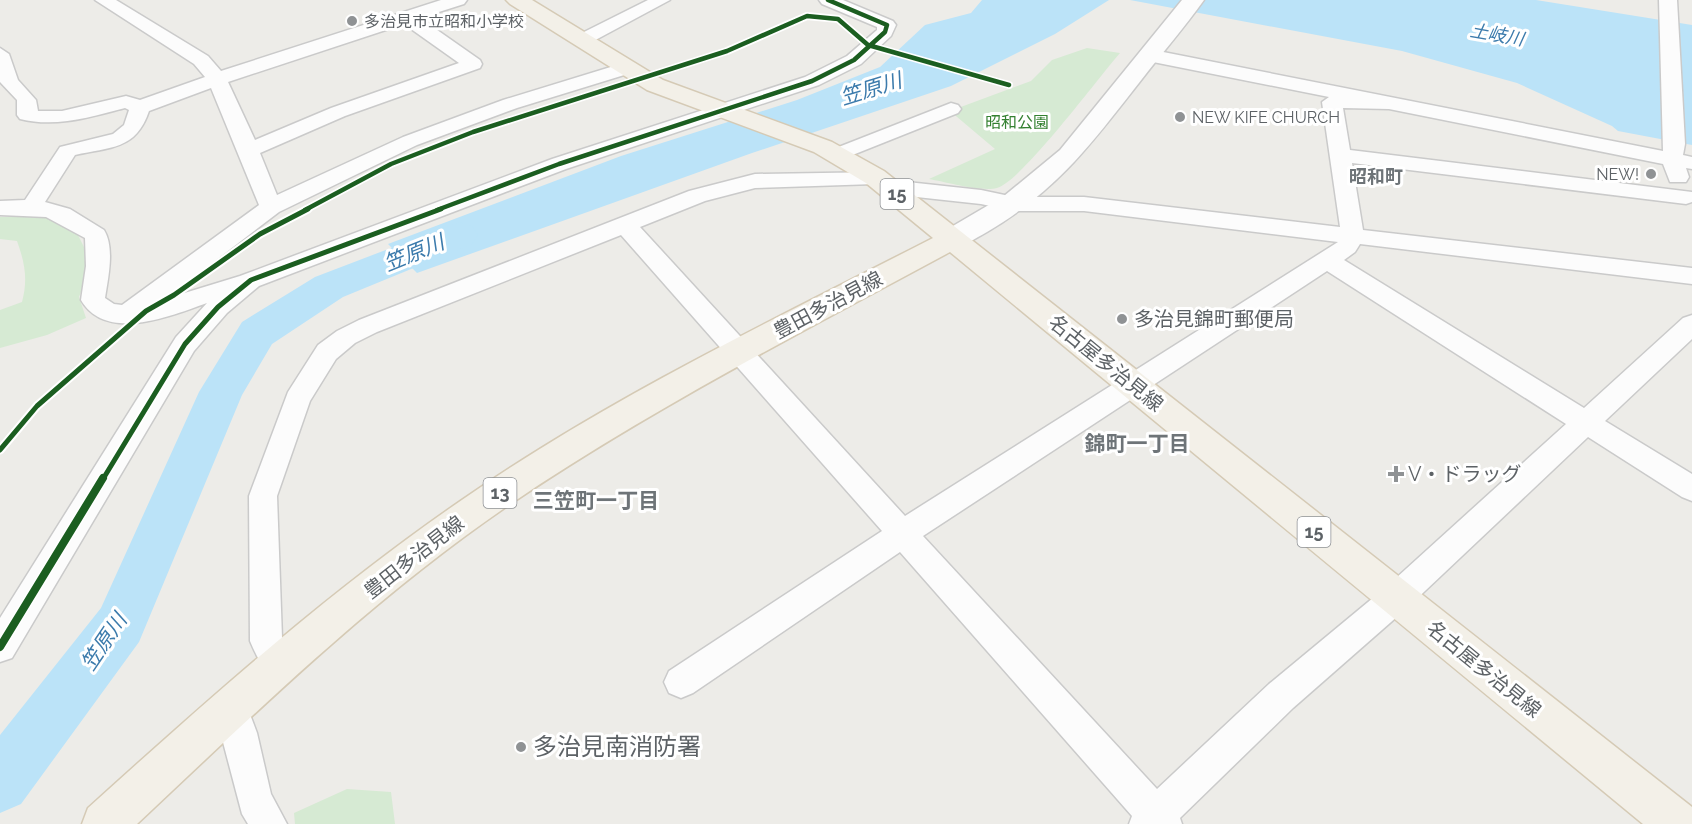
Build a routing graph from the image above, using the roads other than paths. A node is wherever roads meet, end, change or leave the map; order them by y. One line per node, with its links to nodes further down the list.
1 (104, 0): 13 (street)
2 (458, 0): 8 (street)
3 (517, 0): 9 (main road, 名古屋多治見線 / 15)
4 (661, 0): 9 (street)
5 (828, 0): 17 (street)
6 (1193, 0): 10 (street)
7 (1668, 0): 21 (street)
8 (406, 17): 13 (street); 18 (street)
9 (582, 40): 12 (main road, 名古屋多治見線 / 15)
10 (1151, 52): 14 (street); 23 (street)
11 (0, 54): 15 (street)
12 (627, 68): 17 (main road, 名古屋多治見線 / 15); 25 (street)
13 (217, 79): 15 (street); 18 (street)
14 (1396, 103): 20 (street); 21 (street)
15 (140, 107): 24 (street)
16 (951, 109): 19 (street)
17 (730, 112): 19 (main road, 名古屋多治見線 / 15); 32 (street)
18 (249, 150): 25 (street)
19 (830, 151): 22 (main road, 名古屋多治見線 / 15)
20 (1340, 155): 21 (street); 28 (street)
21 (1684, 177)
22 (882, 182): 23 (street); 27 (street); 29 (main road, 名古屋多治見線 / 15)
23 (1014, 204): 28 (street); 29 (street)
24 (32, 206): 26 (street); 33 (street)
25 (271, 207): 33 (street)
26 (0, 208)
27 (624, 224): 35 (street); 42 (street)
28 (1353, 236): 30 (street); 31 (street)
29 (951, 240): 35 (main road, 豊田多治見線 / 13); 36 (main road, 名古屋多治見線 / 15)
30 (1327, 260): 36 (street); 37 (street)
31 (1692, 276)
32 (250, 280): 33 (street); 41 (street)
33 (128, 314)
34 (1692, 324): 37 (street)
35 (738, 352): 39 (street); 42 (main road, 豊田多治見線 / 13)
36 (1134, 385): 39 (street); 40 (main road, 名古屋多治見線 / 15)
37 (1587, 423): 38 (street); 40 (street)
38 (1692, 489)
39 (903, 533): 43 (street); 45 (street)
40 (1396, 598): 45 (street); 48 (main road, 名古屋多治見線 / 15)
41 (0, 647)
42 (281, 665): 44 (main road, 豊田多治見線 / 13)
43 (681, 682)
44 (231, 708): 46 (main road, 豊田多治見線 / 13); 47 (street)
45 (1156, 821)
46 (104, 824)
47 (269, 824)
48 (1678, 824)

